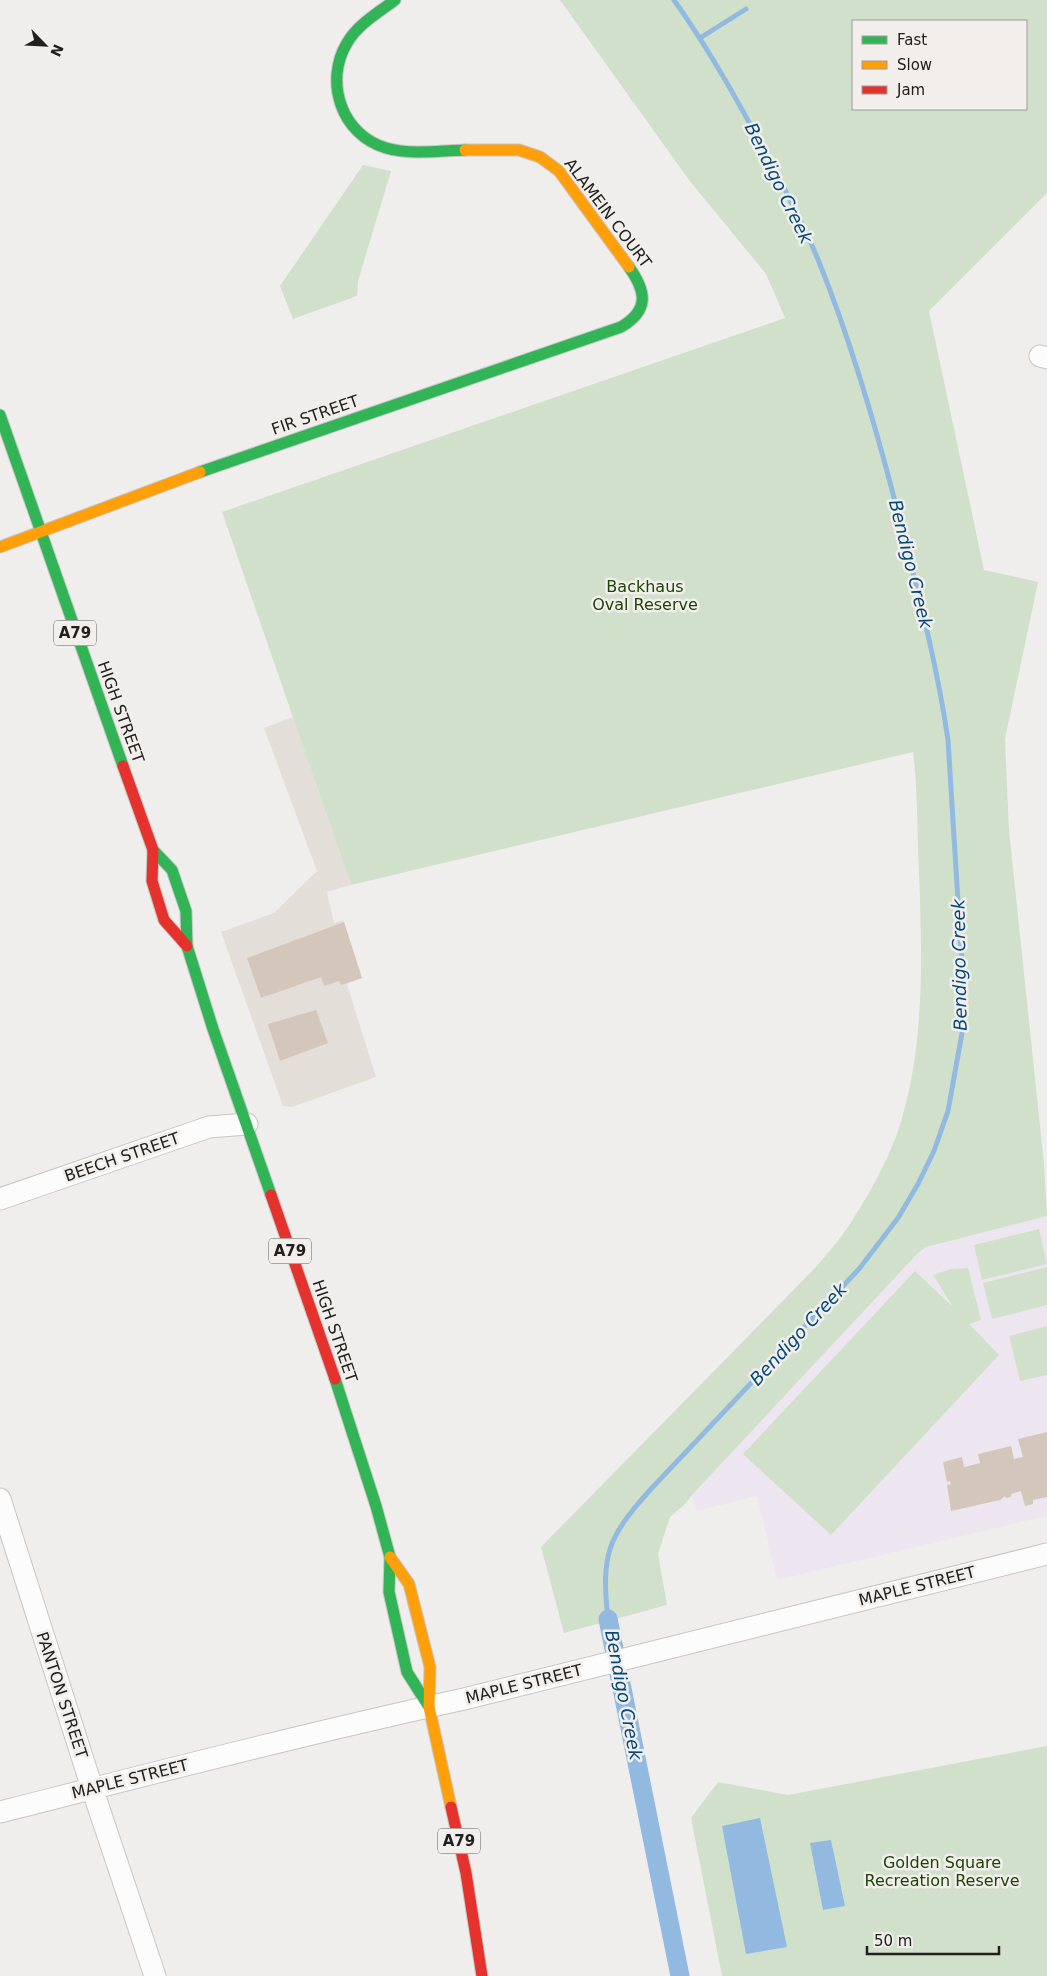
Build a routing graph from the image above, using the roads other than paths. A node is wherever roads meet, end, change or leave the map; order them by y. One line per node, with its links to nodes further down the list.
1 (395, 0): 2 (main road, ALAMEIN COURT)
2 (639, 314): 4 (main road, FIR STREET)
3 (0, 415): 4 (main road, HIGH STREET / A79)
4 (41, 532): 5 (main road, FIR STREET); 6 (main road, HIGH STREET / A79)
5 (0, 547)
6 (153, 850): 7 (main road, HIGH STREET / A79); 7 (main road, HIGH STREET / A79)
7 (186, 946): 8 (main road, HIGH STREET / A79)
8 (247, 1124): 9 (street, BEECH STREET); 12 (main road, HIGH STREET / A79)
9 (0, 1199)
10 (0, 1499): 14 (street, PANTON STREET)
11 (1047, 1554): 13 (street, MAPLE STREET)
12 (390, 1558): 13 (main road, HIGH STREET / A79); 13 (main road, HIGH STREET / A79)
13 (429, 1707): 14 (street, MAPLE STREET); 17 (main road, HIGH STREET / A79)
14 (92, 1788): 15 (street, MAPLE STREET); 16 (street, PANTON STREET)
15 (0, 1812)
16 (155, 1976)
17 (482, 1976)

